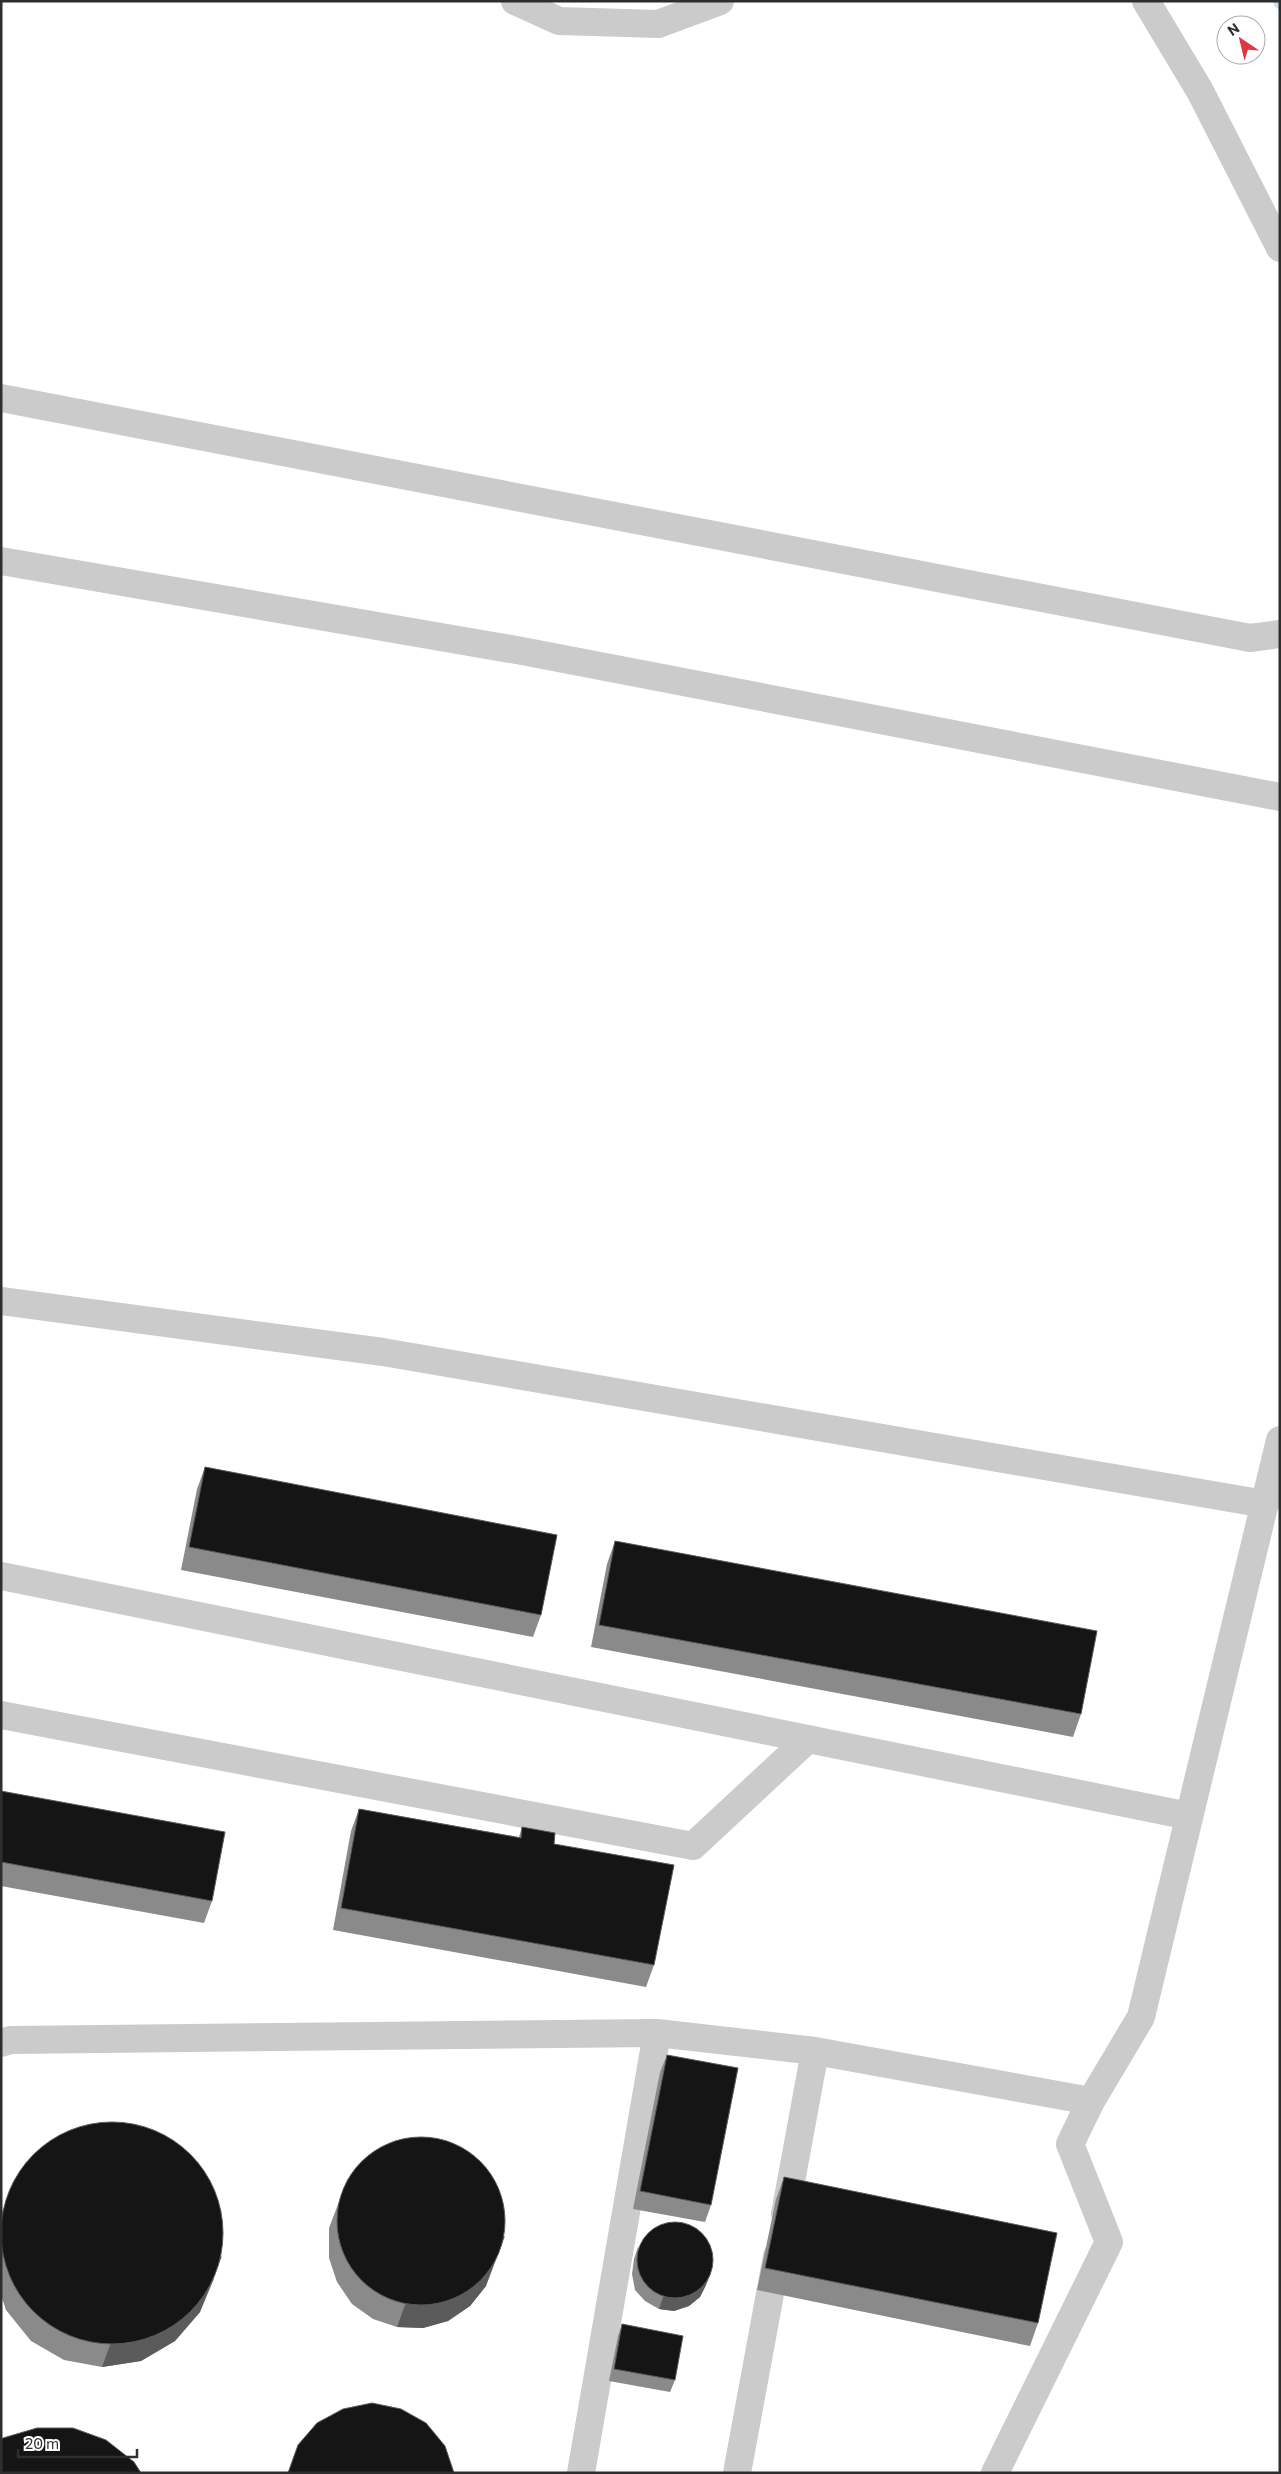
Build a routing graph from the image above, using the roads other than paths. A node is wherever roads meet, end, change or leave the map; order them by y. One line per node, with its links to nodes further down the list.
1 (515, 1): 2 (lane)
2 (720, 1)
3 (1137, 1): 4 (lane)
4 (1152, 11): 5 (lane)
5 (1280, 248)
6 (1, 398): 8 (lane)
7 (1, 562): 9 (lane)
8 (1280, 634)
9 (1280, 796)
10 (1, 1301): 12 (lane)
11 (1280, 1440): 12 (lane)
12 (1265, 1504): 16 (lane)
13 (1, 1576): 15 (lane)
14 (1, 1715): 15 (lane)
15 (808, 1740): 16 (lane)
16 (1189, 1816): 20 (lane)
17 (657, 2033): 18 (lane); 19 (lane); 21 (lane)
18 (1, 2044)
19 (815, 2051): 20 (lane); 22 (lane)
20 (1091, 2101): 23 (lane)
21 (581, 2473)
22 (737, 2473)
23 (995, 2473)

